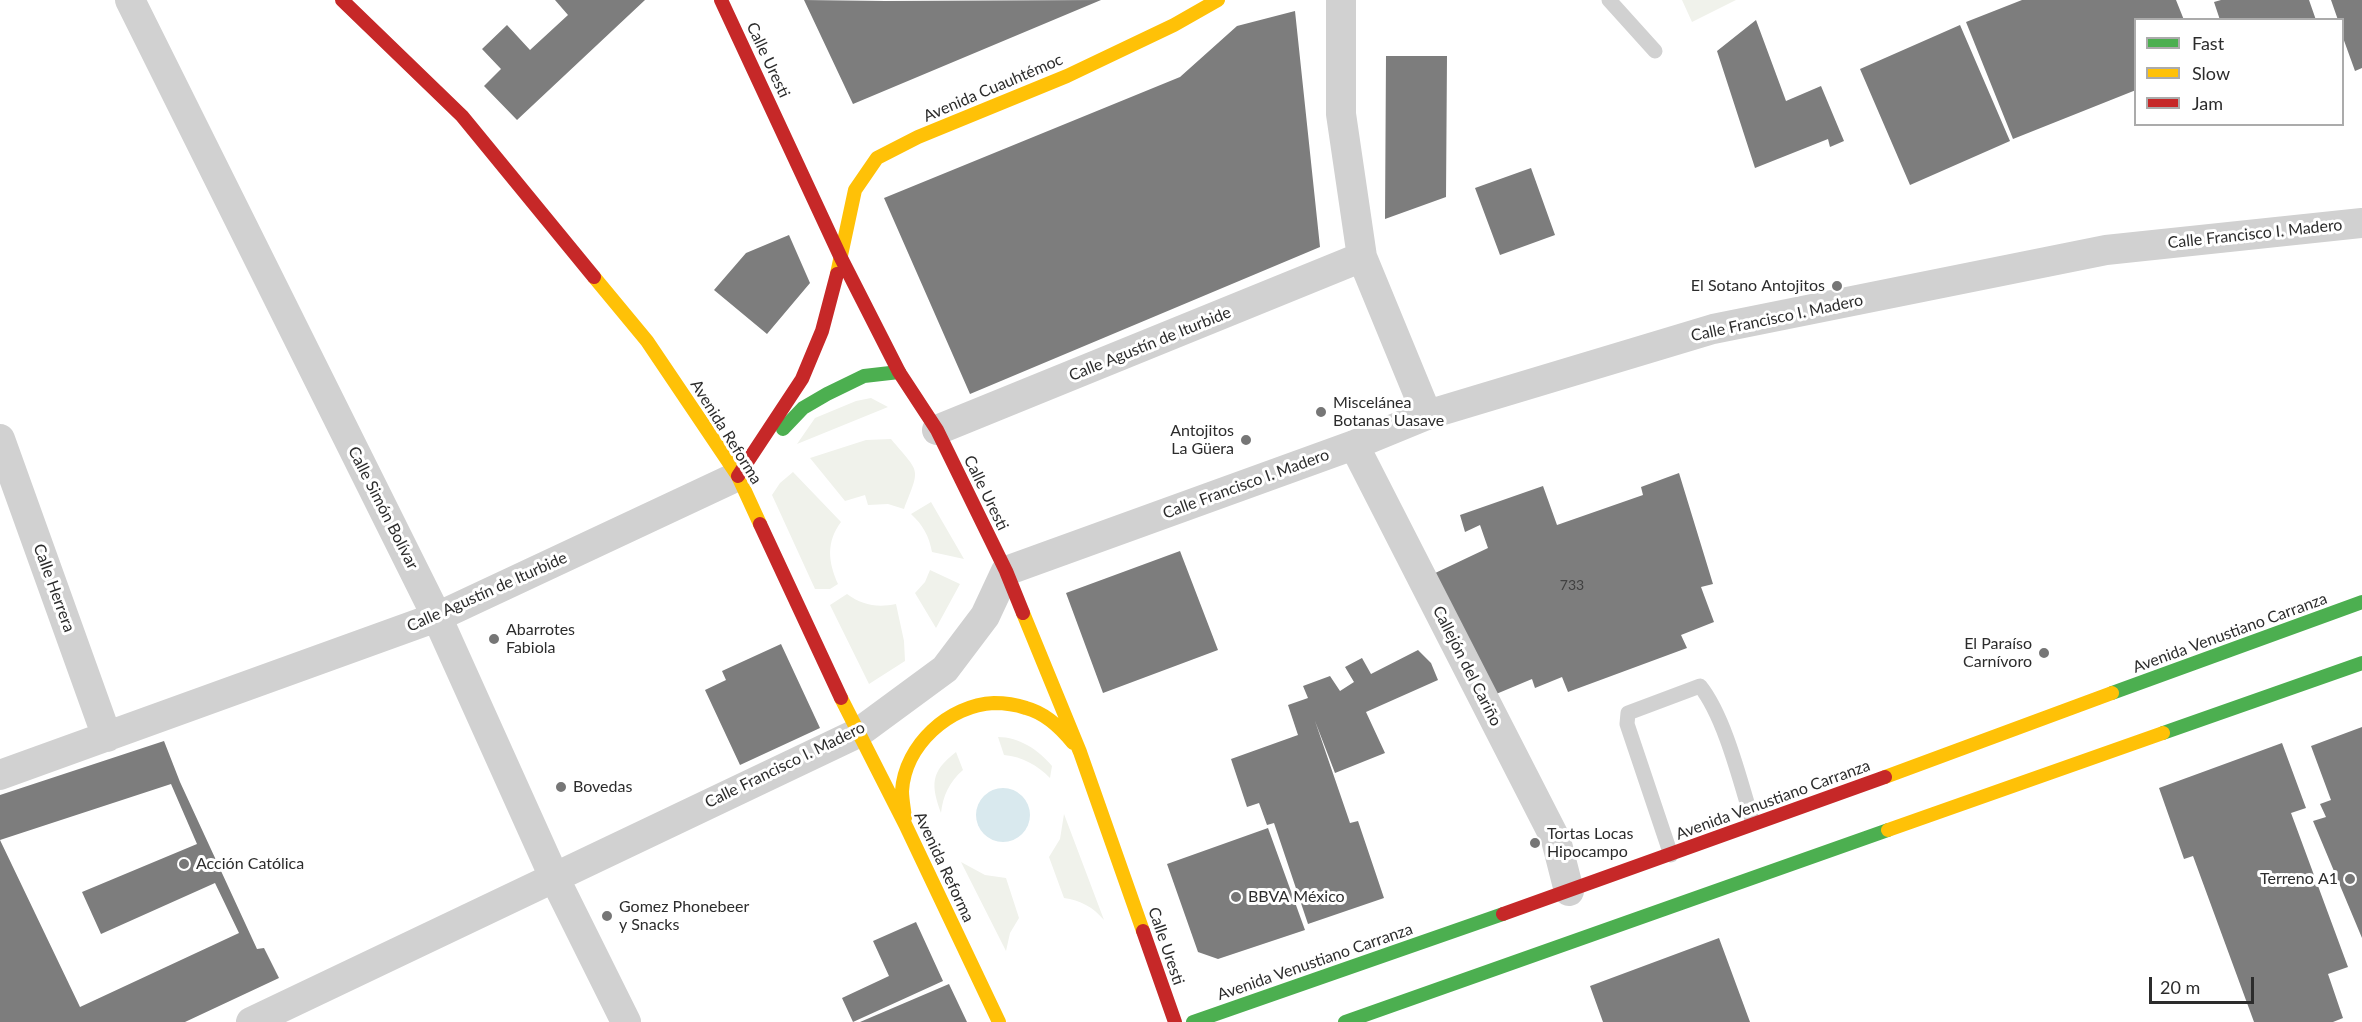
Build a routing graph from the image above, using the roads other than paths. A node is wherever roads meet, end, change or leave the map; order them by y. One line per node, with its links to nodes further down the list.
1 (130, 0): 19 (street, Calle Simón Bolívar)
2 (342, 0): 16 (main road, Avenida Reforma)
3 (721, 0): 10 (main road, Calle Uresti)
4 (1218, 0): 10 (main road, Avenida Cuauhtémoc)
5 (1341, 0): 9 (street)
6 (1610, 0): 7 (lane)
7 (1655, 51)
8 (2362, 223): 12 (street, Calle Francisco I. Madero)
9 (1362, 257): 12 (street); 13 (street, Calle Agustín de Iturbide)
10 (841, 258): 11 (main road, Calle Uresti); 16 (main road)
11 (899, 372): 13 (main road, Calle Uresti); 16 (main road)
12 (1426, 414): 15 (street, Calle Francisco I. Madero)
13 (938, 430): 17 (main road, Calle Uresti)
14 (0, 439): 22 (street, Calle Herrera)
15 (1354, 445): 17 (street, Calle Francisco I. Madero); 29 (street, Callejón del Cariño)
16 (743, 487): 19 (street, Calle Agustín de Iturbide); 21 (main road, Avenida Reforma)
17 (1006, 572): 21 (street, Calle Francisco I. Madero); 23 (main road, Calle Uresti)
18 (2362, 602): 25 (main road, Avenida Venustiano Carranza)
19 (437, 616): 22 (street, Calle Agustín de Iturbide); 28 (street, Calle Simón Bolívar)
20 (2362, 663): 35 (main road)
21 (858, 733): 26 (main road, Avenida Reforma); 28 (street, Calle Francisco I. Madero)
22 (107, 736): 24 (street, Calle Agustín de Iturbide)
23 (1080, 752): 26 (main road); 33 (main road, Calle Uresti)
24 (0, 776)
25 (1753, 823): 27 (main road, Avenida Venustiano Carranza); 27 (lane)
26 (905, 824): 32 (main road, Avenida Reforma)
27 (1671, 855): 29 (main road, Avenida Venustiano Carranza)
28 (554, 877): 30 (street, Calle Francisco I. Madero); 31 (street, Calle Simón Bolívar)
29 (1569, 891): 34 (main road, Avenida Venustiano Carranza)
30 (251, 1022)
31 (626, 1022)
32 (999, 1022)
33 (1175, 1022)
34 (1193, 1022)
35 (1345, 1022)

